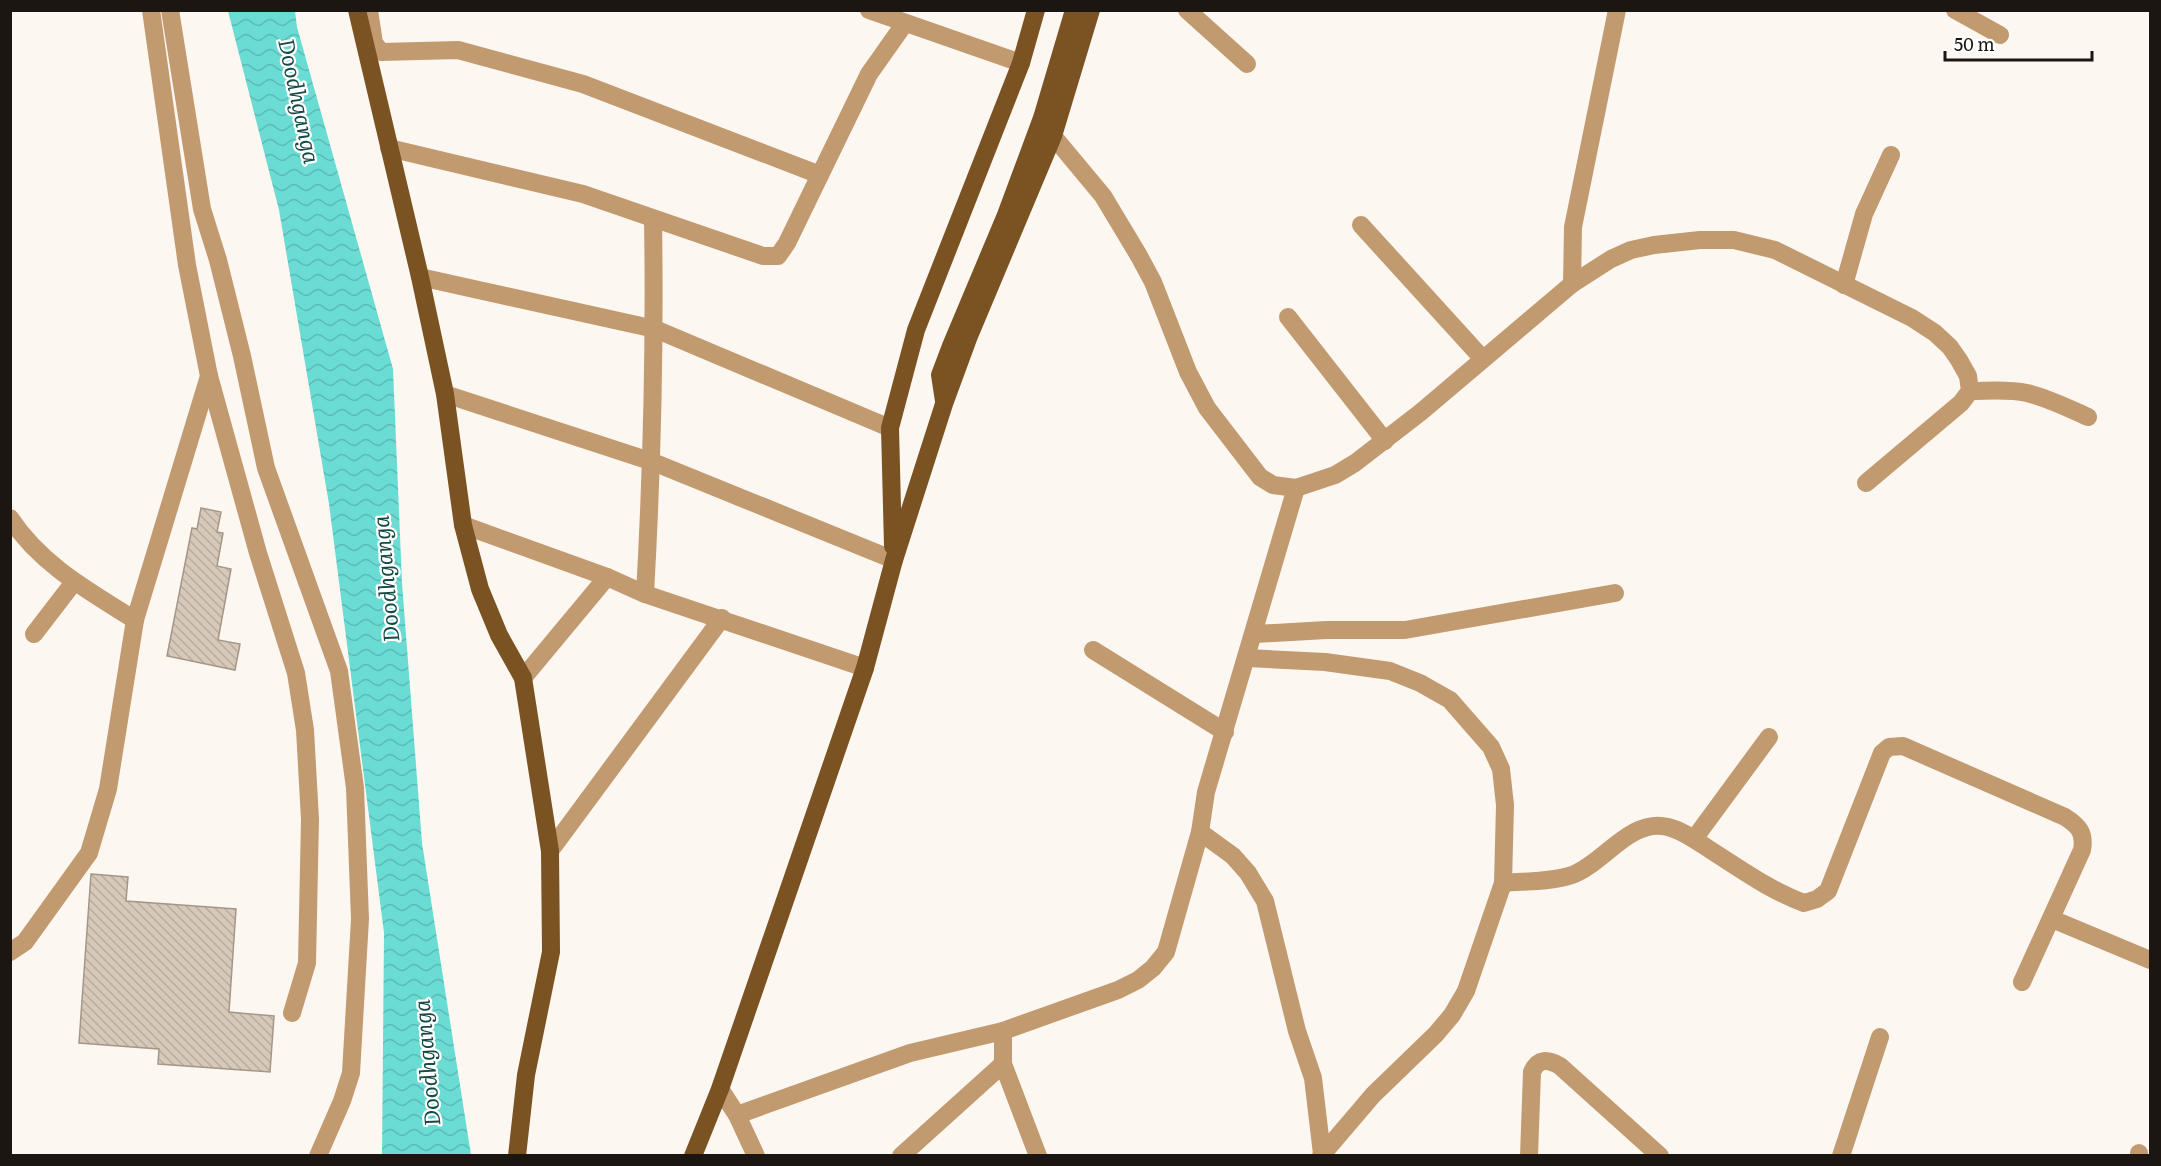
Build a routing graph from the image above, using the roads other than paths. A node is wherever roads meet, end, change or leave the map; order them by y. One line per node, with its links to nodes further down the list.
1 (151, 10): 28 (street)
2 (170, 10): 69 (street)
3 (357, 10): 17 (main road)
4 (369, 10): 19 (street)
5 (869, 10): 12 (street)
6 (1036, 10): 14 (main road)
7 (1074, 10): 31 (main road)
8 (1091, 10): 16 (main road)
9 (1186, 10): 15 (street)
10 (1617, 10): 23 (street)
11 (1955, 10): 13 (street)
12 (905, 22): 14 (street); 19 (street)
13 (2000, 35)
14 (1021, 63): 33 (main road)
15 (1246, 64)
16 (1053, 136): 31 (main road); 37 (street)
17 (390, 148): 20 (street); 22 (main road)
18 (1891, 155): 24 (street)
19 (820, 175): 20 (street)
20 (653, 219): 26 (street)
21 (1361, 225): 27 (street)
22 (420, 277): 26 (street); 30 (main road)
23 (1572, 284): 24 (street); 27 (street)
24 (1844, 285): 29 (street)
25 (1288, 317): 34 (street)
26 (655, 329): 33 (street); 35 (street)
27 (1482, 358): 34 (street)
28 (209, 376): 46 (street); 63 (street)
29 (1970, 392): 32 (street); 36 (street)
30 (445, 394): 35 (street); 39 (main road)
31 (944, 404): 40 (main road)
32 (2088, 417)
33 (890, 428): 40 (main road)
34 (1385, 441): 37 (street)
35 (653, 462): 40 (street); 44 (street)
36 (1866, 483)
37 (1296, 488): 48 (street)
38 (10, 518): 42 (street)
39 (463, 525): 41 (street); 52 (main road)
40 (894, 560): 51 (main road)
41 (607, 577): 44 (street); 52 (street)
42 (74, 582): 46 (street); 47 (street)
43 (1615, 593): 48 (street)
44 (645, 594): 45 (street)
45 (722, 618): 51 (street); 57 (street)
46 (135, 620): 60 (street)
47 (34, 634)
48 (1255, 634): 50 (street)
49 (1093, 650): 53 (street)
50 (1248, 658): 53 (street); 58 (street)
51 (865, 668): 67 (main road)
52 (523, 678): 57 (main road)
53 (1225, 732): 55 (street)
54 (1769, 737): 56 (street)
55 (1200, 832): 64 (street); 75 (street)
56 (1694, 839): 58 (street); 59 (street)
57 (550, 851): 70 (main road)
58 (1503, 883): 75 (street)
59 (2052, 919): 61 (street); 62 (street)
60 (10, 952)
61 (2151, 960)
62 (2022, 982)
63 (292, 1013)
64 (1003, 1031): 66 (street); 68 (street)
65 (1880, 1037): 78 (street)
66 (1003, 1064): 73 (street); 74 (street)
67 (720, 1089): 68 (street); 71 (main road)
68 (737, 1115): 72 (street)
69 (318, 1155)
70 (517, 1155)
71 (693, 1155)
72 (756, 1155)
73 (901, 1155)
74 (1038, 1155)
75 (1322, 1155)
76 (1529, 1155): 77 (street)
77 (1660, 1155)
78 (1841, 1155)

